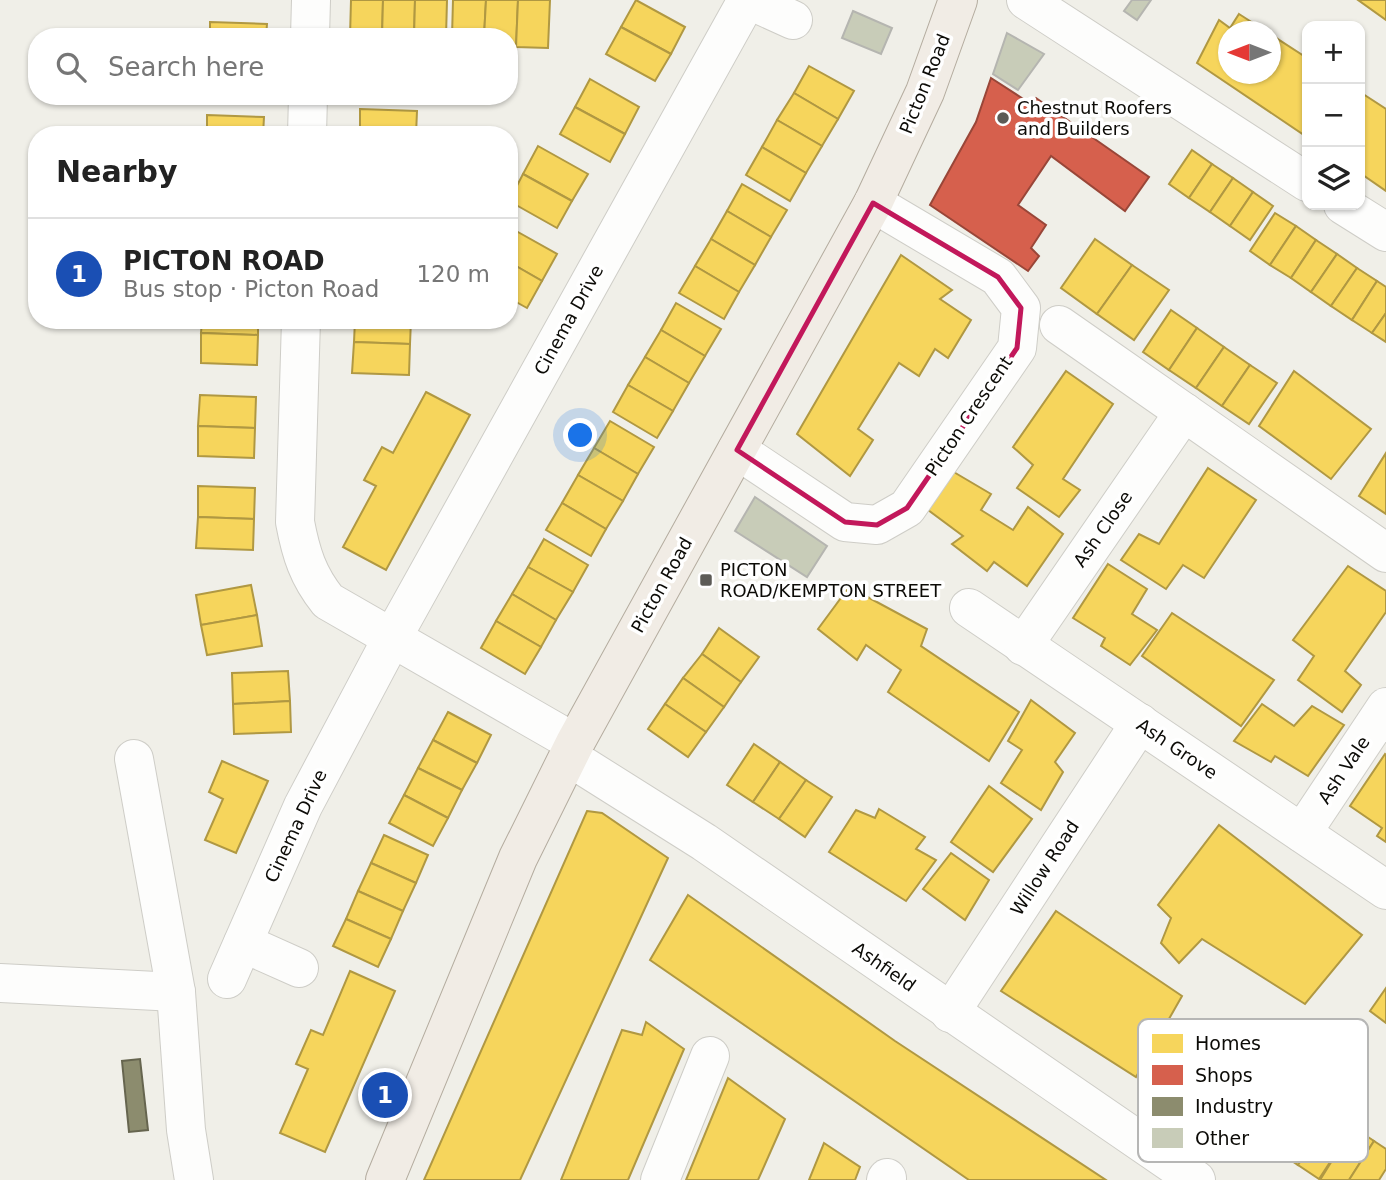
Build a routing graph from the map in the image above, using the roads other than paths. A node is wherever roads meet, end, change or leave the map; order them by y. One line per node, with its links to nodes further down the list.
1 (311, 0): 6 (street)
2 (748, 0): 5 (street); 19 (street, Cinema Drive)
3 (958, 0): 10 (main road, Picton Road)
4 (1026, 0): 9 (street)
5 (793, 20)
6 (310, 28)
7 (308, 105): 8 (street)
8 (307, 126)
9 (1302, 179)
10 (873, 203): 16 (main road, Picton Road); 16 (street, Picton Crescent)
11 (1351, 210): 12 (street)
12 (1386, 232)
13 (1059, 325): 15 (street)
14 (301, 329): 19 (street)
15 (1184, 412): 17 (street); 20 (street, Ash Close)
16 (737, 450): 23 (main road, Picton Road)
17 (1386, 553)
18 (969, 608): 20 (street, Ash Grove)
19 (391, 640): 23 (street); 27 (street, Cinema Drive)
20 (1023, 646): 22 (street, Ash Grove)
21 (1386, 707): 25 (street, Ash Vale)
22 (1140, 723): 25 (street, Ash Grove); 32 (street, Willow Road)
23 (572, 750): 32 (street, Ashfield); 37 (main road, Picton Road)
24 (134, 759): 31 (street)
25 (1302, 832): 26 (street, Ash Grove)
26 (1386, 890)
27 (243, 943): 28 (street); 29 (street, Cinema Drive)
28 (299, 968)
29 (227, 979)
30 (0, 983): 31 (street)
31 (176, 992): 36 (street)
32 (950, 1013): 34 (street, Ashfield)
33 (710, 1056): 38 (street)
34 (1138, 1141)
35 (1169, 1162): 39 (street, Ashfield)
36 (194, 1180)
37 (385, 1180)
38 (660, 1180)
39 (1196, 1180)

